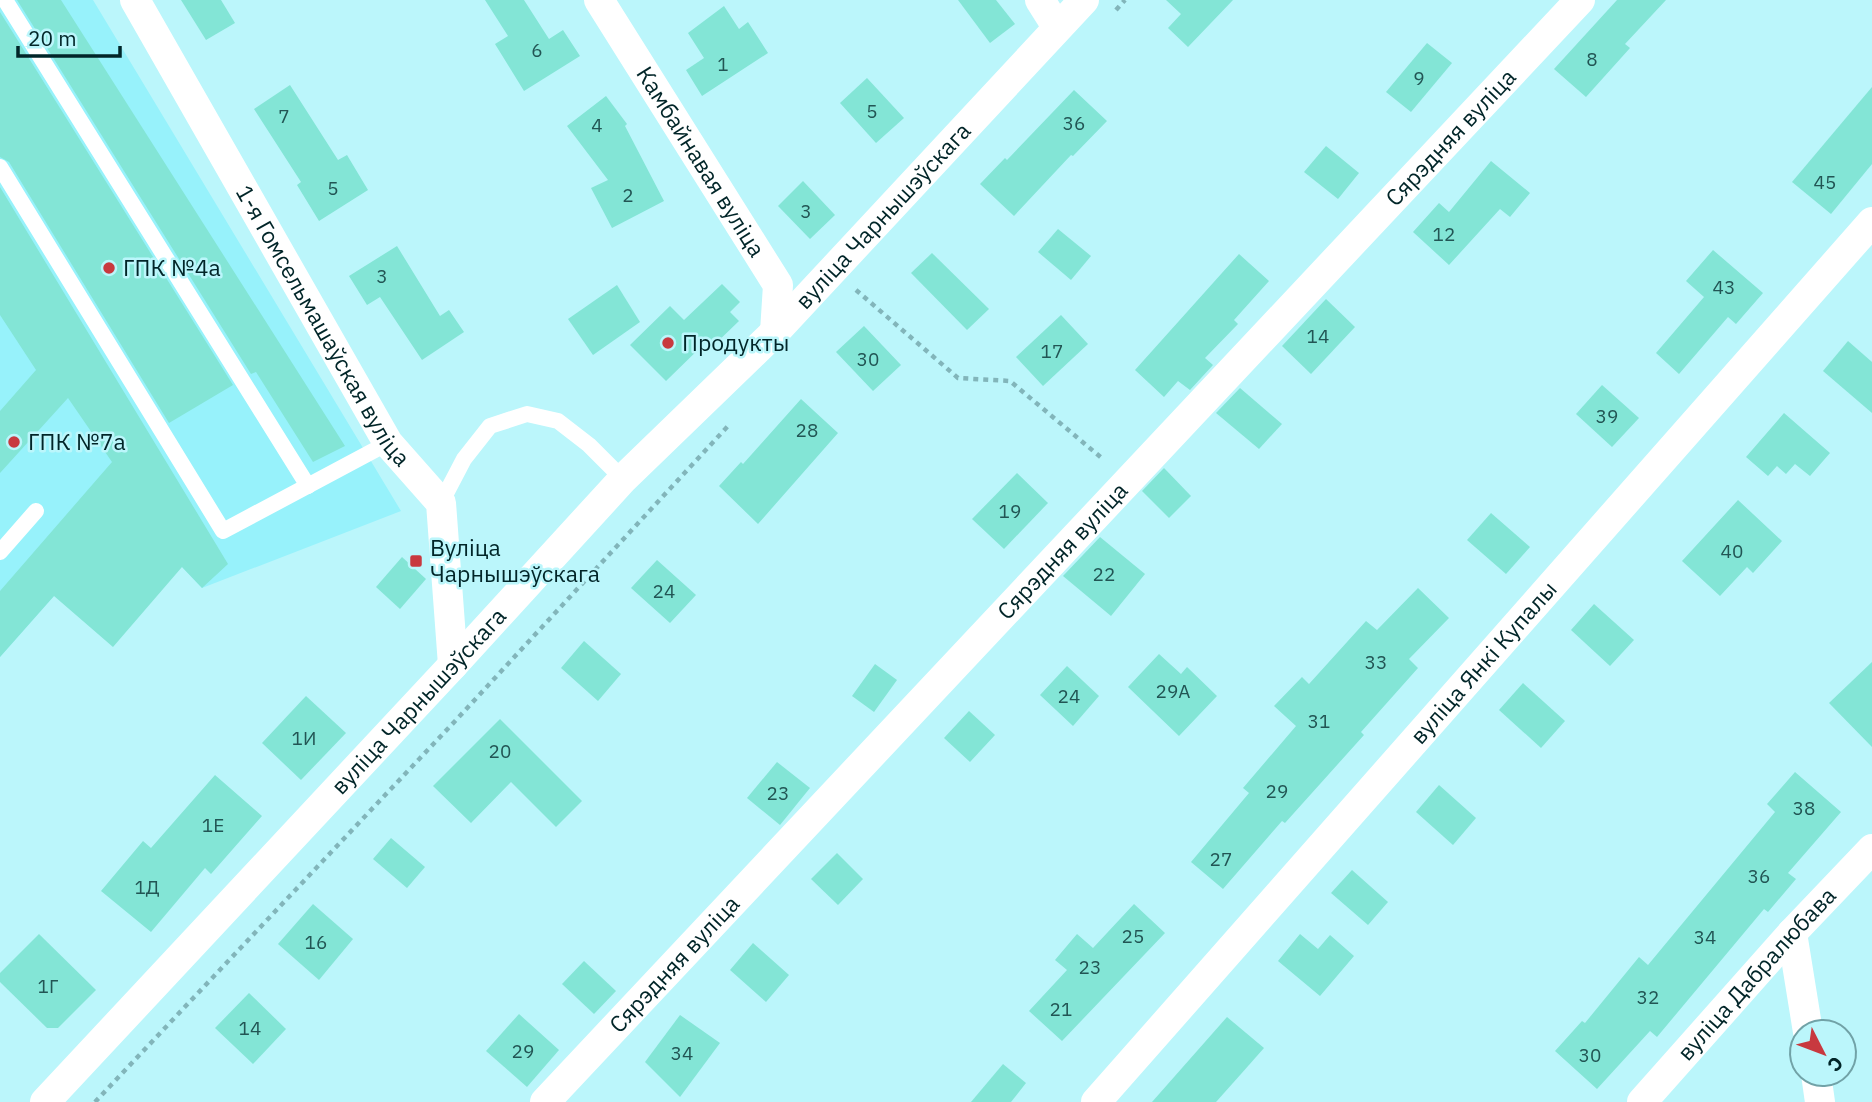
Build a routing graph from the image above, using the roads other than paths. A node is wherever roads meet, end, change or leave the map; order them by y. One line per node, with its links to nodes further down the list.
1 (5, 0): 13 (lane)
2 (135, 0): 11 (street, 1-я Гомсельмашаўская вуліца)
3 (599, 0): 10 (street, Камбайнавая вуліца)
4 (1041, 0): 7 (street)
5 (1084, 0): 7 (street, вуліца Чарнышэўскага)
6 (1580, 0): 22 (street, Сярэдняя вуліца)
7 (1057, 27): 10 (street, вуліца Чарнышэўскага)
8 (0, 167): 13 (lane)
9 (1872, 222): 23 (street, вуліца Янкі Купалы)
10 (775, 331): 12 (street, вуліца Чарнышэўскага)
11 (388, 443): 13 (lane); 14 (street, 1-я Гомсельмашаўская вуліца)
12 (622, 479): 14 (lane); 17 (street, вуліца Чарнышэўскага)
13 (308, 486)
14 (441, 503): 17 (street)
15 (36, 511): 16 (lane)
16 (0, 552)
17 (453, 665): 21 (street, вуліца Чарнышэўскага)
18 (1872, 849): 19 (street, вуліца Дабралюбава)
19 (1792, 933): 20 (street); 24 (street, вуліца Дабралюбава)
20 (1806, 1018)
21 (45, 1102)
22 (545, 1102)
23 (1096, 1102)
24 (1642, 1102)

